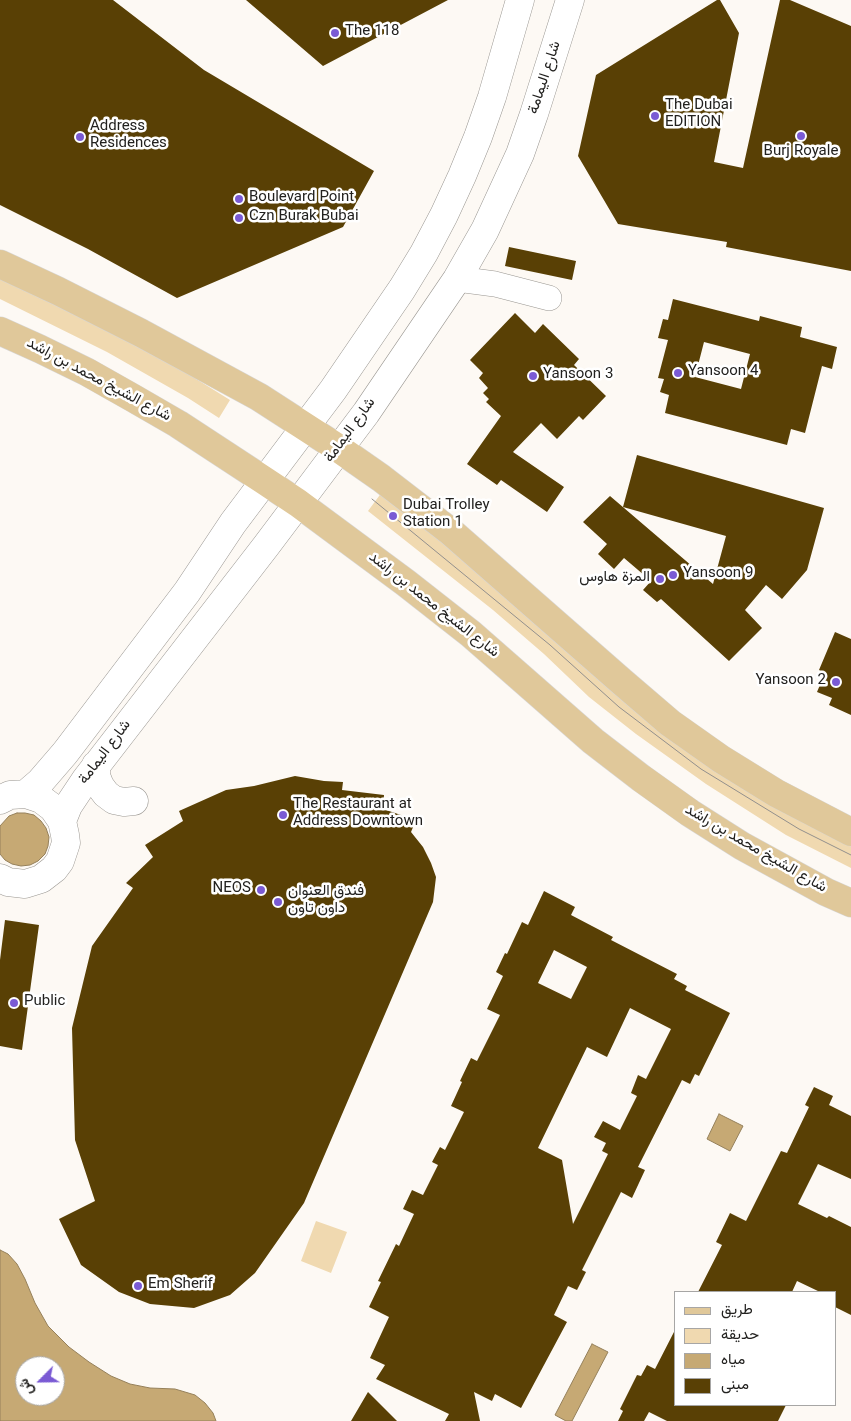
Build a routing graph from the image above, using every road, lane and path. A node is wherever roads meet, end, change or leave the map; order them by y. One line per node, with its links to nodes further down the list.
1 (518, 2): 7 (street)
2 (571, 6): 4 (street, شارع اليمامة)
3 (0, 264): 7 (main road)
4 (464, 268): 5 (street); 8 (street, شارع اليمامة)
5 (550, 292)
6 (0, 331): 9 (main road, شارع الشيخ محمد بن راشد)
7 (305, 427): 8 (main road); 9 (street)
8 (338, 448): 10 (street, شارع اليمامة); 15 (main road)
9 (265, 481): 10 (main road, شارع الشيخ محمد بن راشد); 12 (street)
10 (298, 503): 11 (street, شارع اليمامة); 17 (main road, شارع الشيخ محمد بن راشد)
11 (96, 765): 13 (street); 14 (street, شارع اليمامة)
12 (13, 797): 14 (street)
13 (134, 801)
14 (62, 821): 16 (street)
15 (851, 832)
16 (0, 878)
17 (851, 903)

